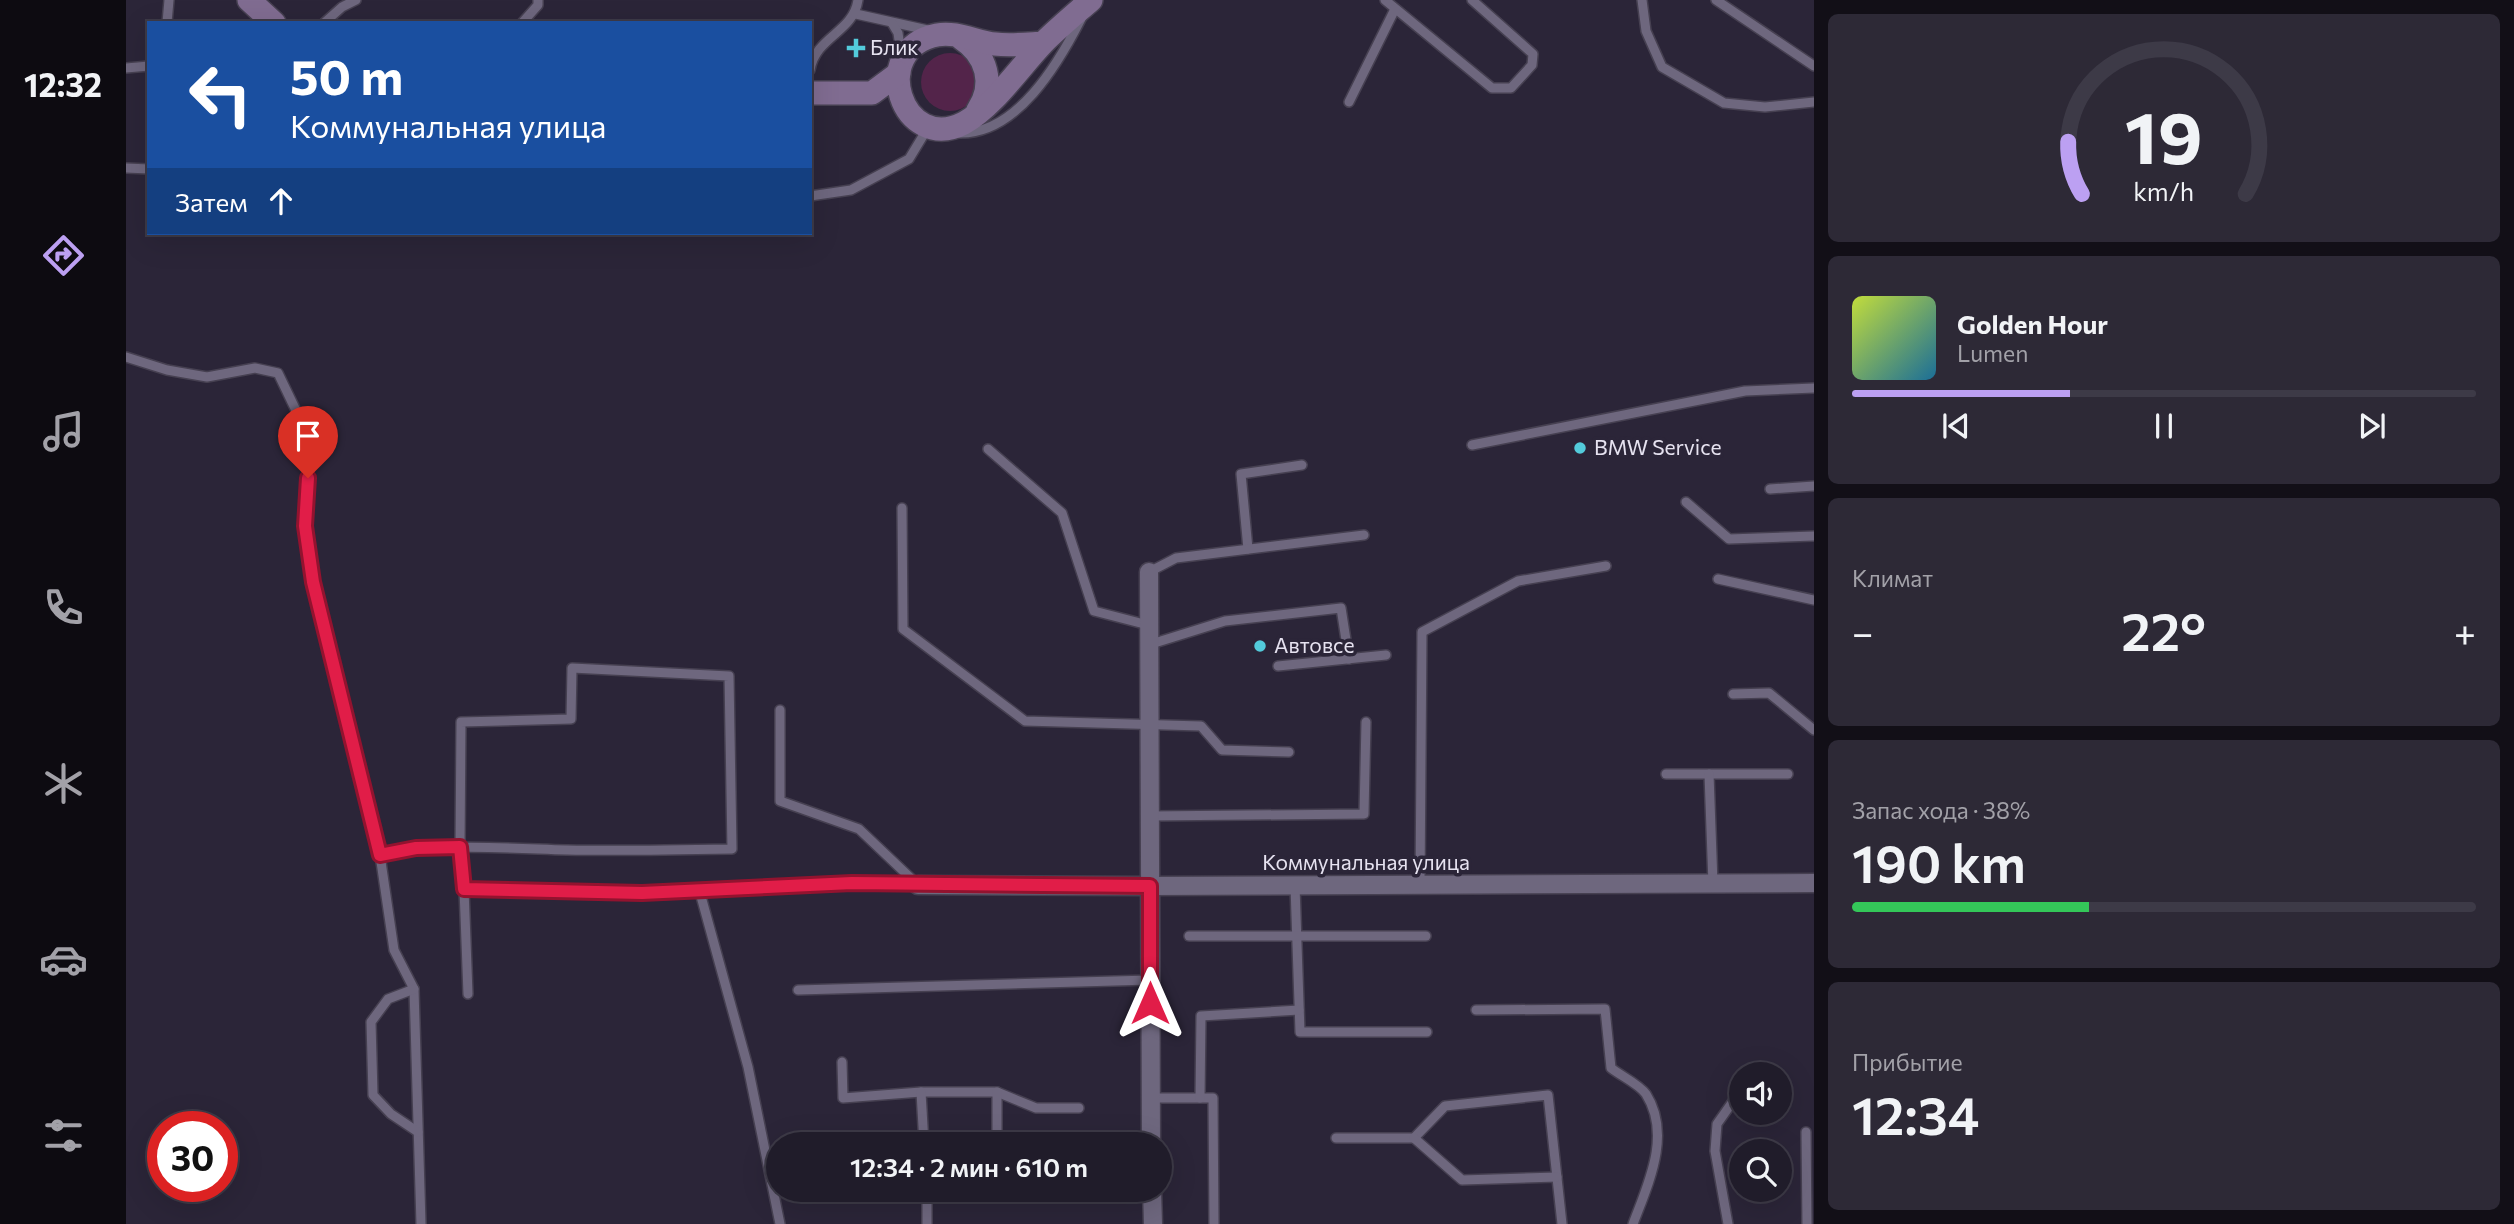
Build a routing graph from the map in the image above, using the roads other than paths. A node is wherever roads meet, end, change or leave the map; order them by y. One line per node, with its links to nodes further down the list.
1 (169, 0): 13 (lane)
2 (249, 0): 14 (main road)
3 (356, 0): 15 (lane)
4 (858, 0): 12 (lane)
5 (1091, 0): 19 (main road); 31 (lane)
6 (1385, 0): 11 (lane)
7 (1472, 0): 11 (lane)
8 (1643, 0): 29 (lane)
9 (1716, 0): 22 (lane)
10 (539, 2): 16 (lane)
11 (1395, 9): 28 (lane)
12 (856, 14): 17 (lane); 20 (lane)
13 (167, 21)
14 (272, 21)
15 (326, 21)
16 (524, 21)
17 (892, 23): 18 (lane); 24 (lane)
18 (953, 35): 19 (main road); 24 (main road); 30 (main road)
19 (1043, 43): 30 (main road)
20 (812, 60)
21 (147, 66): 23 (lane)
22 (1814, 66)
23 (126, 68)
24 (900, 70): 26 (main road); 27 (main road)
25 (812, 93): 26 (main road)
26 (872, 93): 27 (main road)
27 (902, 102): 31 (main road)
28 (1349, 102)
29 (1814, 102)
30 (976, 114): 31 (main road)
31 (936, 127): 34 (lane)
32 (126, 168): 33 (lane)
33 (147, 169)
34 (812, 196)
35 (126, 357): 67 (lane)
36 (1814, 388): 37 (lane)
37 (1472, 445)
38 (988, 449): 51 (lane)
39 (1302, 465): 46 (lane)
40 (1814, 486): 41 (lane)
41 (1770, 489)
42 (1686, 502): 45 (lane)
43 (902, 508): 59 (lane)
44 (1364, 536): 46 (lane)
45 (1814, 536)
46 (1248, 549): 48 (lane)
47 (1606, 566): 71 (lane)
48 (1149, 572): 51 (street)
49 (1718, 579): 50 (lane)
50 (1814, 600)
51 (1148, 625): 52 (street)
52 (1148, 645): 54 (lane); 59 (street)
53 (1386, 655): 54 (lane)
54 (1349, 659): 55 (lane)
55 (1278, 666)
56 (1733, 694): 60 (lane)
57 (780, 710): 70 (lane)
58 (1366, 722): 65 (lane)
59 (1148, 726): 61 (lane); 65 (street)
60 (1814, 730)
61 (1289, 752)
62 (1666, 774): 63 (lane)
63 (1709, 774): 64 (lane); 69 (lane)
64 (1788, 774)
65 (1150, 816): 72 (street)
66 (460, 847): 66 (lane); 67 (lane); 74 (lane)
67 (380, 855): 80 (lane)
68 (1814, 883): 69 (street, Коммунальная улица)
69 (1713, 884): 71 (street, Коммунальная улица)
70 (918, 885): 72 (street, Коммунальная улица); 75 (lane)
71 (1420, 885): 73 (street, Коммунальная улица)
72 (1150, 886): 73 (street, Коммунальная улица); 79 (street)
73 (1295, 886): 77 (lane)
74 (464, 889): 75 (lane); 82 (lane)
75 (699, 889): 104 (lane)
76 (1189, 936): 77 (lane)
77 (1297, 936): 78 (lane); 83 (lane)
78 (1426, 936)
79 (1150, 980): 81 (lane); 89 (street)
80 (414, 989): 93 (lane); 93 (lane)
81 (798, 990)
82 (468, 994)
83 (1299, 1010): 85 (lane); 90 (lane)
84 (1476, 1010): 109 (lane)
85 (1427, 1032)
86 (842, 1062): 87 (lane)
87 (921, 1092): 88 (lane); 94 (lane)
88 (997, 1093): 92 (lane); 95 (lane)
89 (1149, 1098): 90 (lane); 96 (street)
90 (1200, 1098): 107 (lane)
91 (1729, 1107): 110 (lane)
92 (1079, 1108)
93 (418, 1132): 103 (lane)
94 (923, 1132)
95 (997, 1132)
96 (1150, 1132)
97 (1806, 1132): 111 (lane)
98 (1414, 1138): 99 (lane); 100 (lane); 100 (lane)
99 (1336, 1139)
100 (1557, 1178): 108 (lane)
101 (927, 1202): 105 (lane)
102 (1152, 1202): 106 (street)
103 (421, 1224)
104 (780, 1224)
105 (927, 1224)
106 (1153, 1224)
107 (1214, 1224)
108 (1562, 1224)
109 (1633, 1224)
110 (1728, 1224)
111 (1807, 1224)

